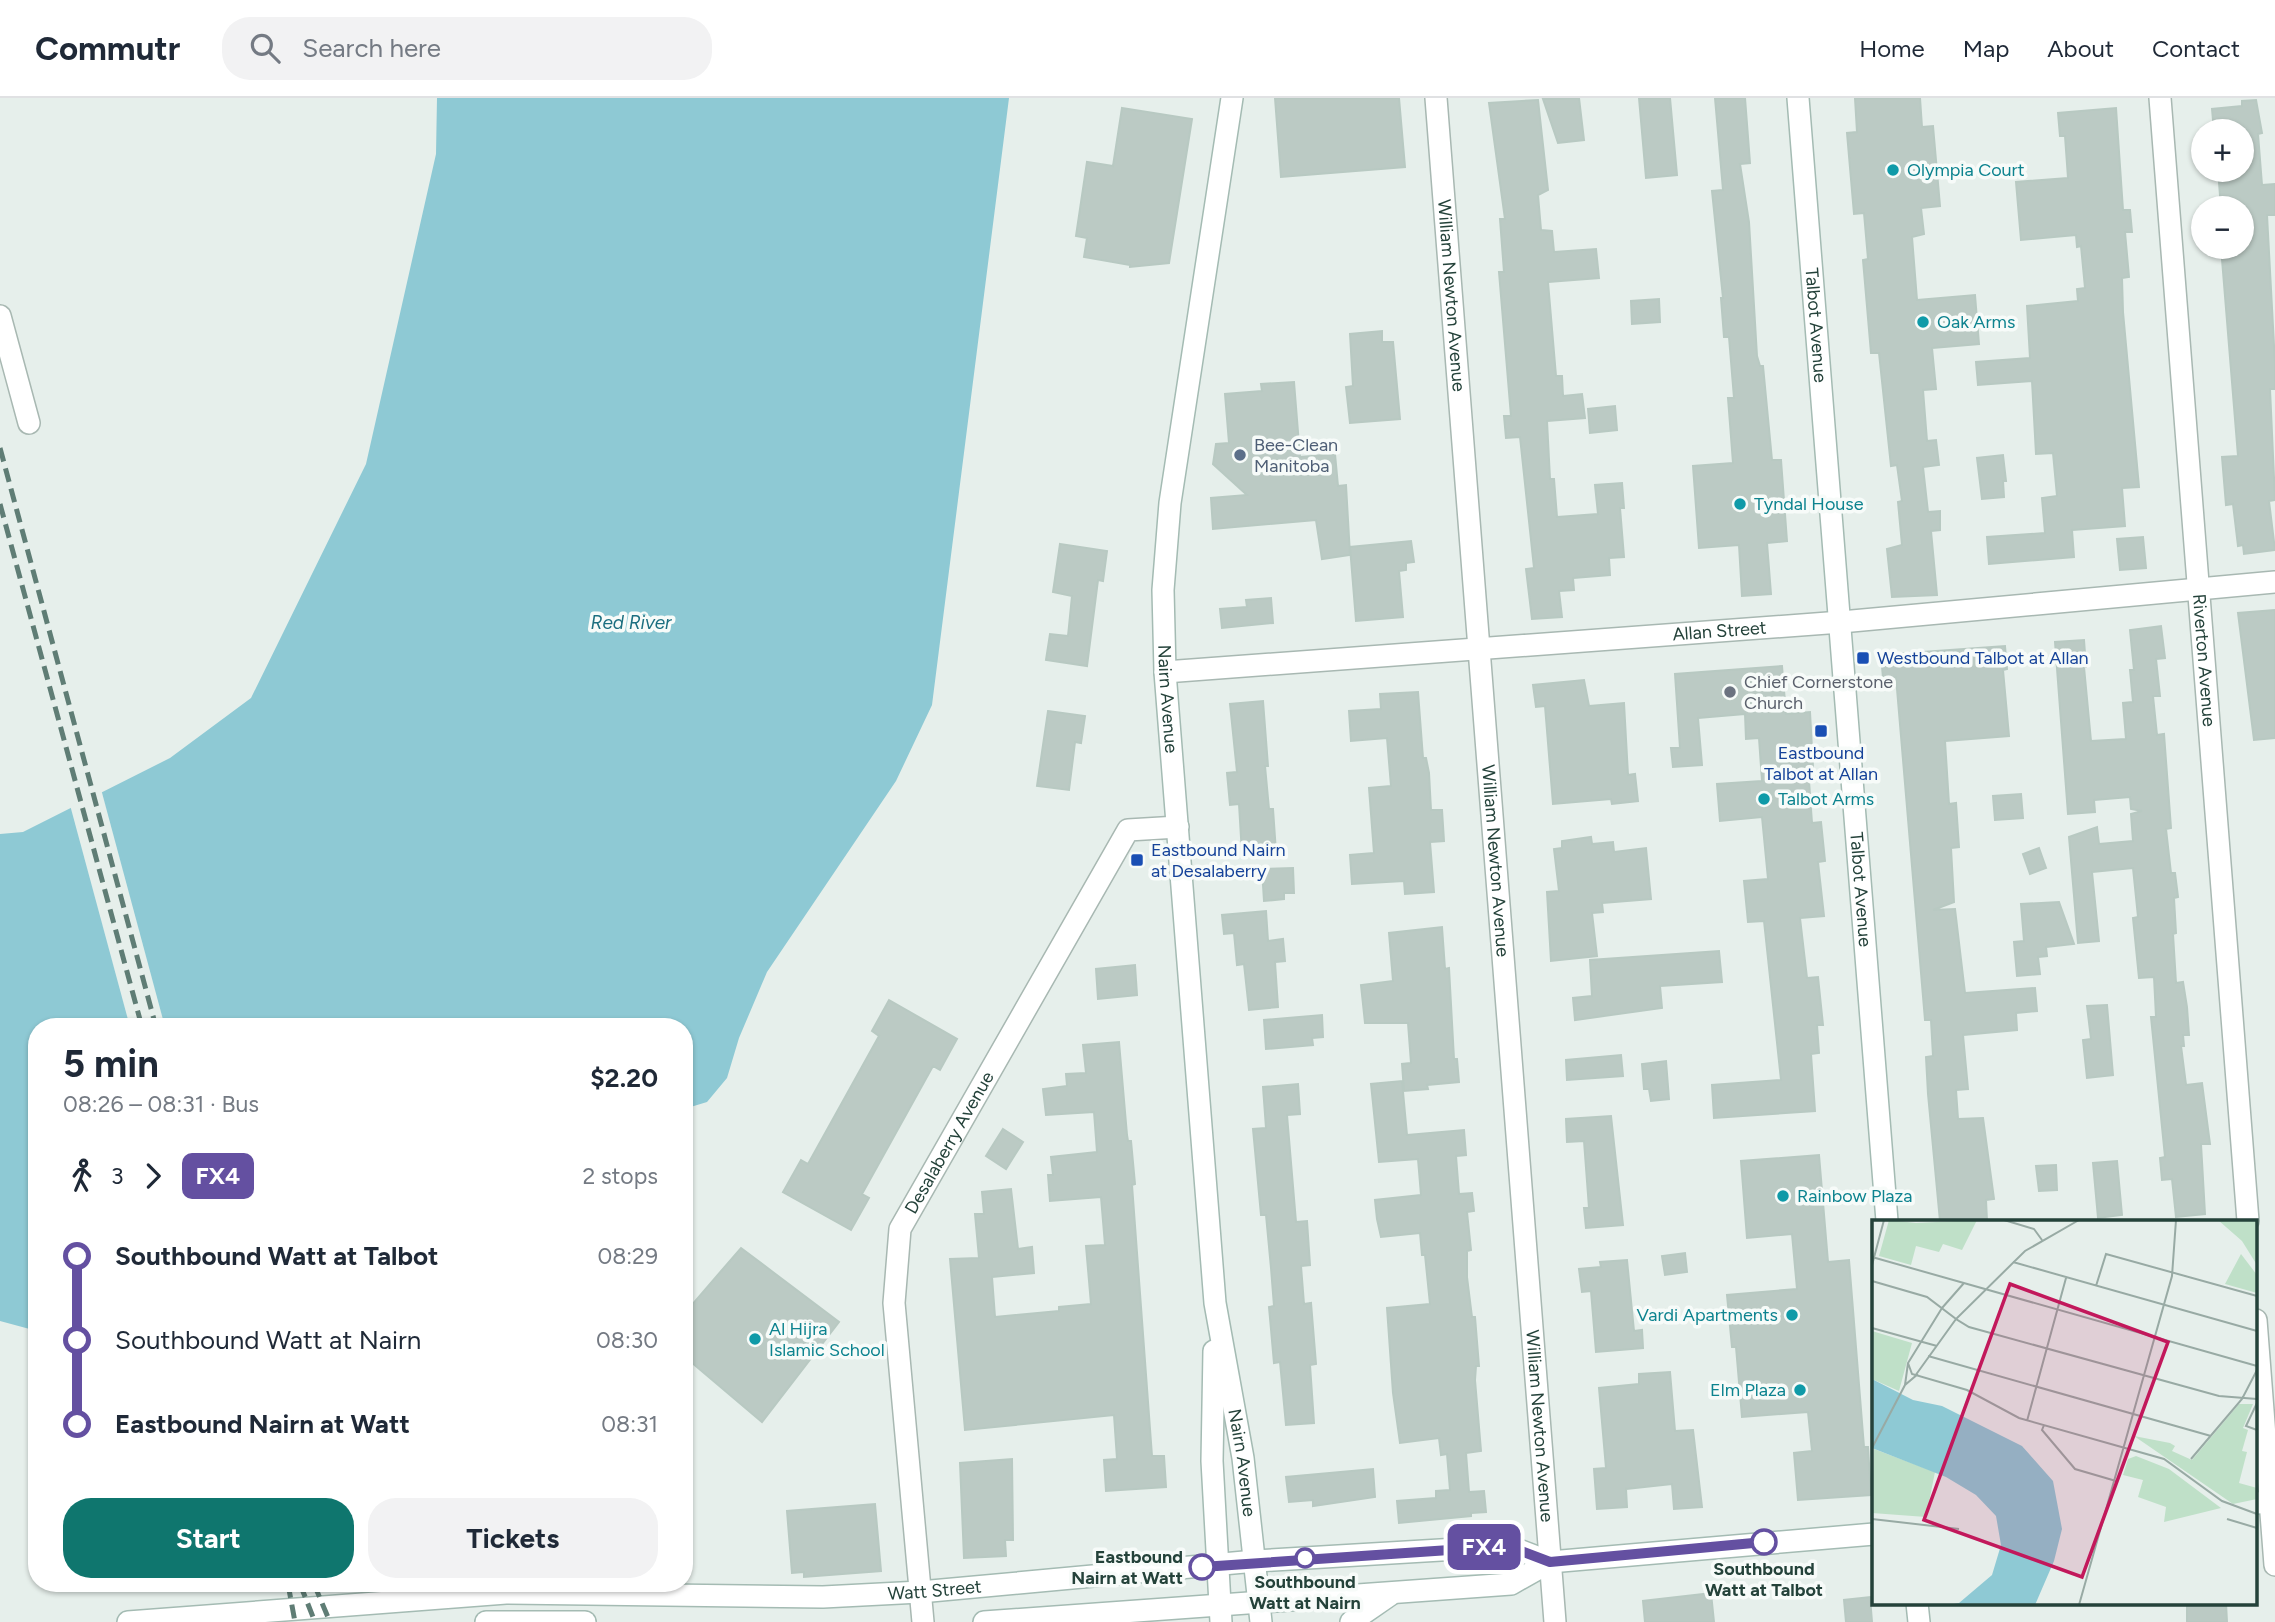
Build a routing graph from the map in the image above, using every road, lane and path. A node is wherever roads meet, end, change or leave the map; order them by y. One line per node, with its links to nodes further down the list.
1 (1232, 98): 11 (street, Nairn Avenue)
2 (1436, 98): 10 (street, William Newton Avenue)
3 (1798, 98): 9 (street, Talbot Avenue)
4 (2160, 98): 8 (street, Riverton Avenue)
5 (0, 316): 6 (street)
6 (30, 423)
7 (2275, 582): 8 (street, Allan Street)
8 (2199, 590): 9 (street, Allan Street); 14 (street, Riverton Avenue)
9 (1841, 622): 10 (street, Allan Street); 13 (street, Talbot Avenue)
10 (1480, 648): 11 (street, Allan Street); 20 (street, William Newton Avenue)
11 (1165, 672): 12 (street, Nairn Avenue)
12 (1178, 827): 15 (street, Nairn Avenue); 23 (street, Desalaberry Avenue)
13 (1887, 1220)
14 (2248, 1220)
15 (1215, 1303): 19 (street, Nairn Avenue); 21 (street, Nairn Avenue)
16 (2258, 1353): 17 (street)
17 (2267, 1503): 22 (street)
18 (1872, 1534): 20 (street, Watt Street)
19 (1255, 1561): 20 (street, Watt Street); 21 (street, Watt Street); 26 (street, Nairn Avenue)
20 (1550, 1562): 24 (street, Watt Street); 36 (street, William Newton Avenue)
21 (1217, 1565): 23 (street, Watt Street); 28 (street, Nairn Avenue)
22 (2275, 1565)
23 (920, 1592): 29 (street, Watt Street); 32 (street, Desalaberry Avenue)
24 (1395, 1592): 26 (street, Watt Street); 35 (street)
25 (1917, 1604): 37 (street)
26 (1261, 1612): 28 (street, Watt Street)
27 (1110, 1613): 28 (street, Watt Street); 33 (street, Watt Street); 34 (street)
28 (1221, 1614)
29 (128, 1622)
30 (486, 1622): 31 (street)
31 (585, 1622)
32 (923, 1622)
33 (984, 1622)
34 (1142, 1622)
35 (1351, 1622)
36 (1555, 1622)
37 (1919, 1622)

